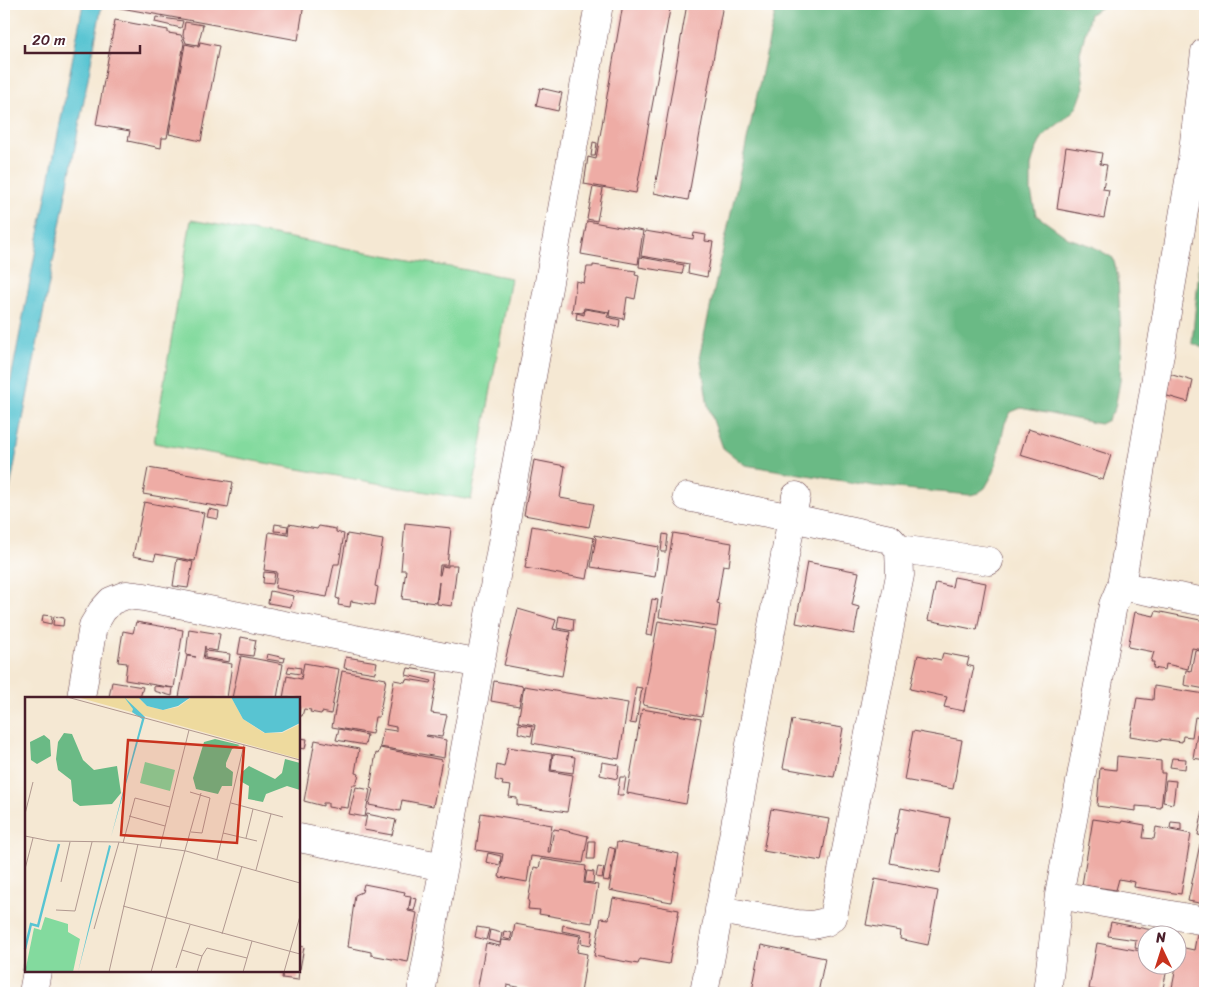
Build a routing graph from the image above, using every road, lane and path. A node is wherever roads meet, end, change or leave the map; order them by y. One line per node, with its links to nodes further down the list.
1 (599, 4): 9 (street)
2 (1205, 52): 7 (street)
3 (687, 497): 4 (street)
4 (794, 507): 5 (street); 14 (street)
5 (899, 549): 6 (street); 14 (street)
6 (989, 561)
7 (1120, 586): 8 (street); 13 (street)
8 (1205, 602)
9 (480, 664): 10 (street); 12 (street)
10 (81, 697)
11 (300, 838): 12 (street)
12 (444, 867): 18 (street)
13 (1059, 895): 15 (street); 20 (street)
14 (719, 910): 19 (street)
15 (1205, 921)
16 (37, 972): 17 (street)
17 (33, 993)
18 (421, 993)
19 (704, 993)
20 (1047, 993)

